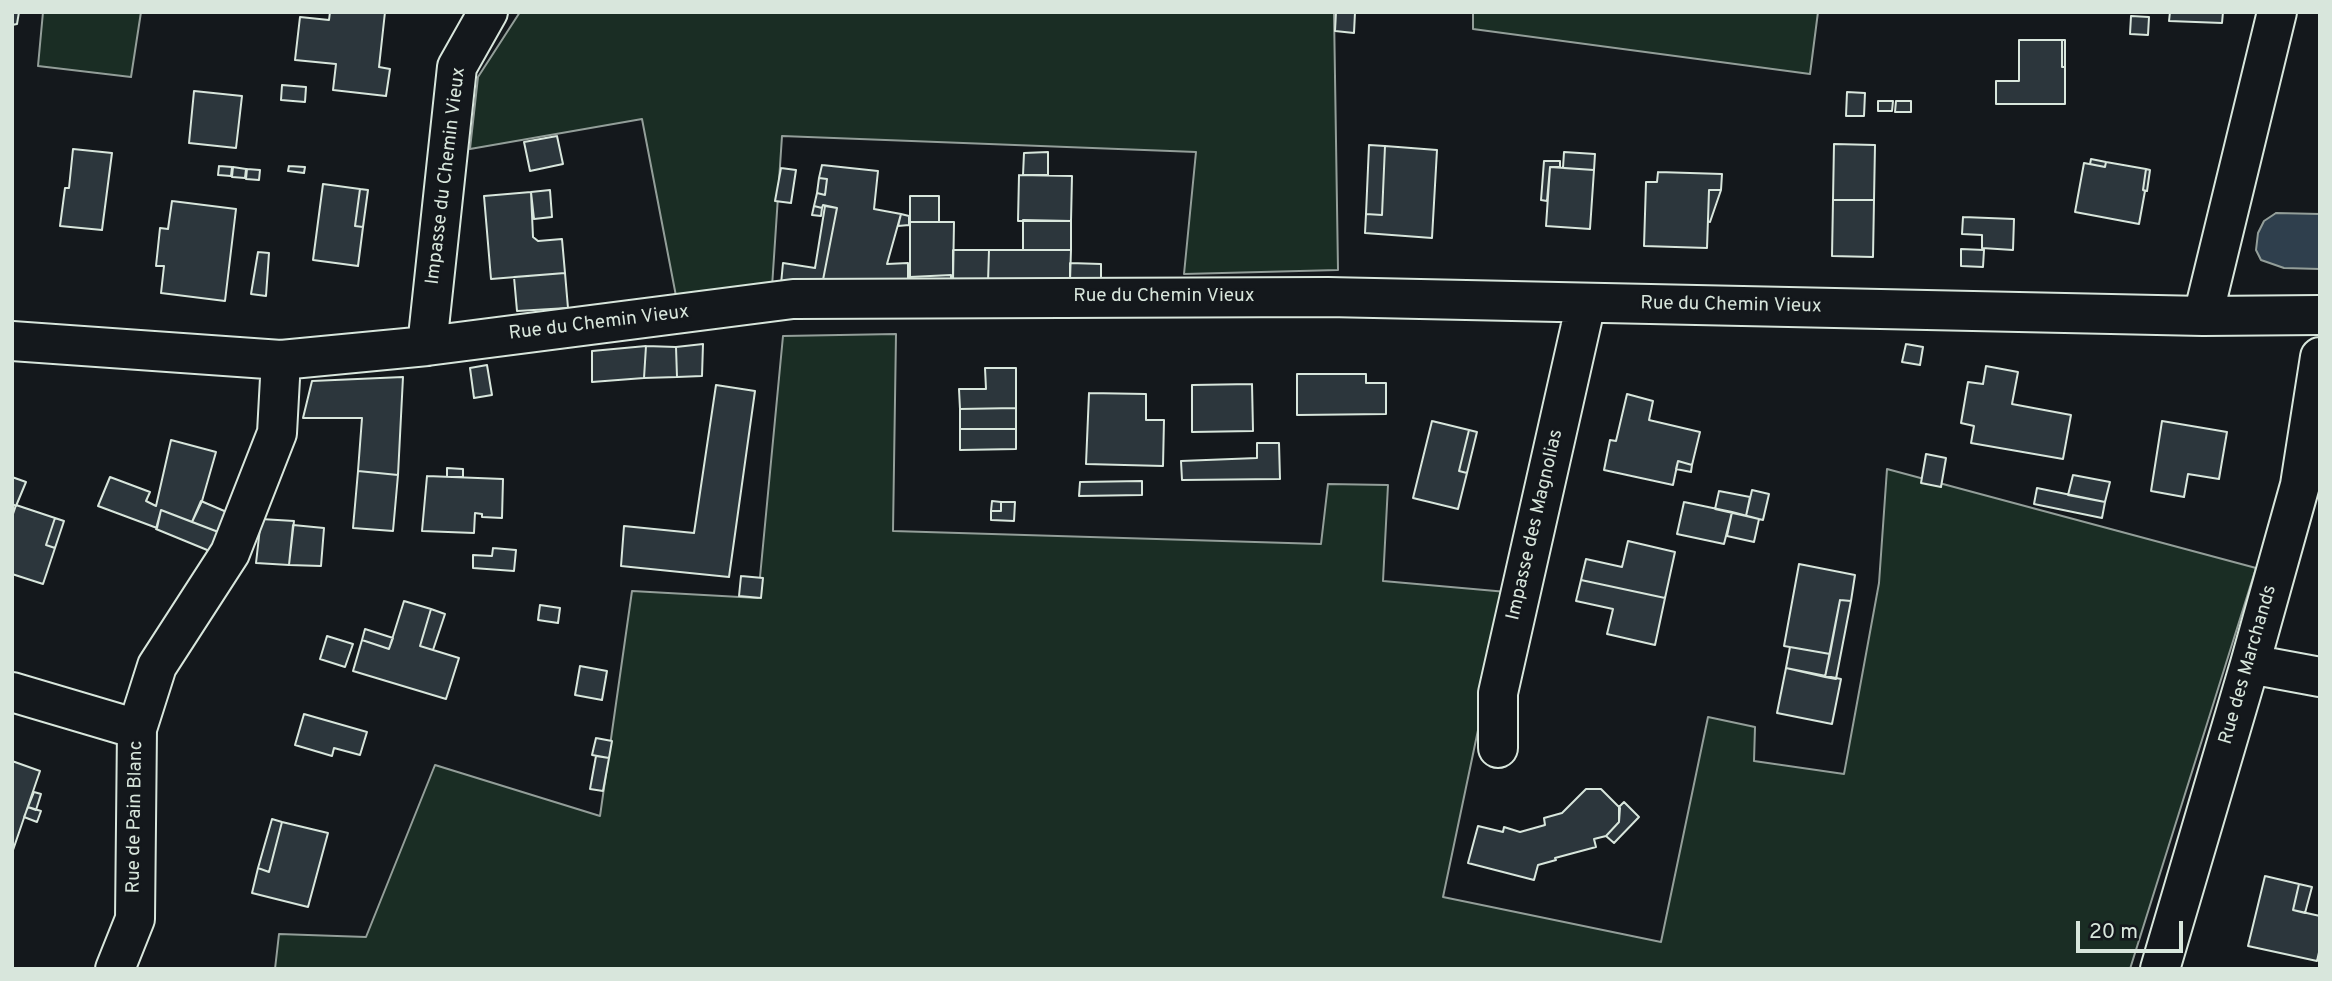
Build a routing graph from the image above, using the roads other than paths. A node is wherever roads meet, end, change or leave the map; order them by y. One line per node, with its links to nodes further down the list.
1 (488, 12): 7 (street, Impasse du Chemin Vieux)
2 (2277, 12): 5 (street)
3 (1586, 303): 5 (street, Rue du Chemin Vieux); 7 (street, Rue du Chemin Vieux); 14 (street, Impasse des Magnolias)
4 (2320, 315): 5 (street, Rue du Chemin Vieux)
5 (2203, 316)
6 (12, 341): 9 (street, Rue du Chemin Vieux)
7 (427, 346): 9 (street, Rue du Chemin Vieux)
8 (2320, 357): 10 (street, Rue des Marchands)
9 (281, 360): 13 (street, Rue de Pain Blanc)
10 (2250, 664): 11 (street); 15 (street, Rue des Marchands)
11 (2320, 677)
12 (12, 692): 13 (street)
13 (137, 729): 16 (street, Rue de Pain Blanc)
14 (1498, 748)
15 (2165, 968)
16 (115, 969)

